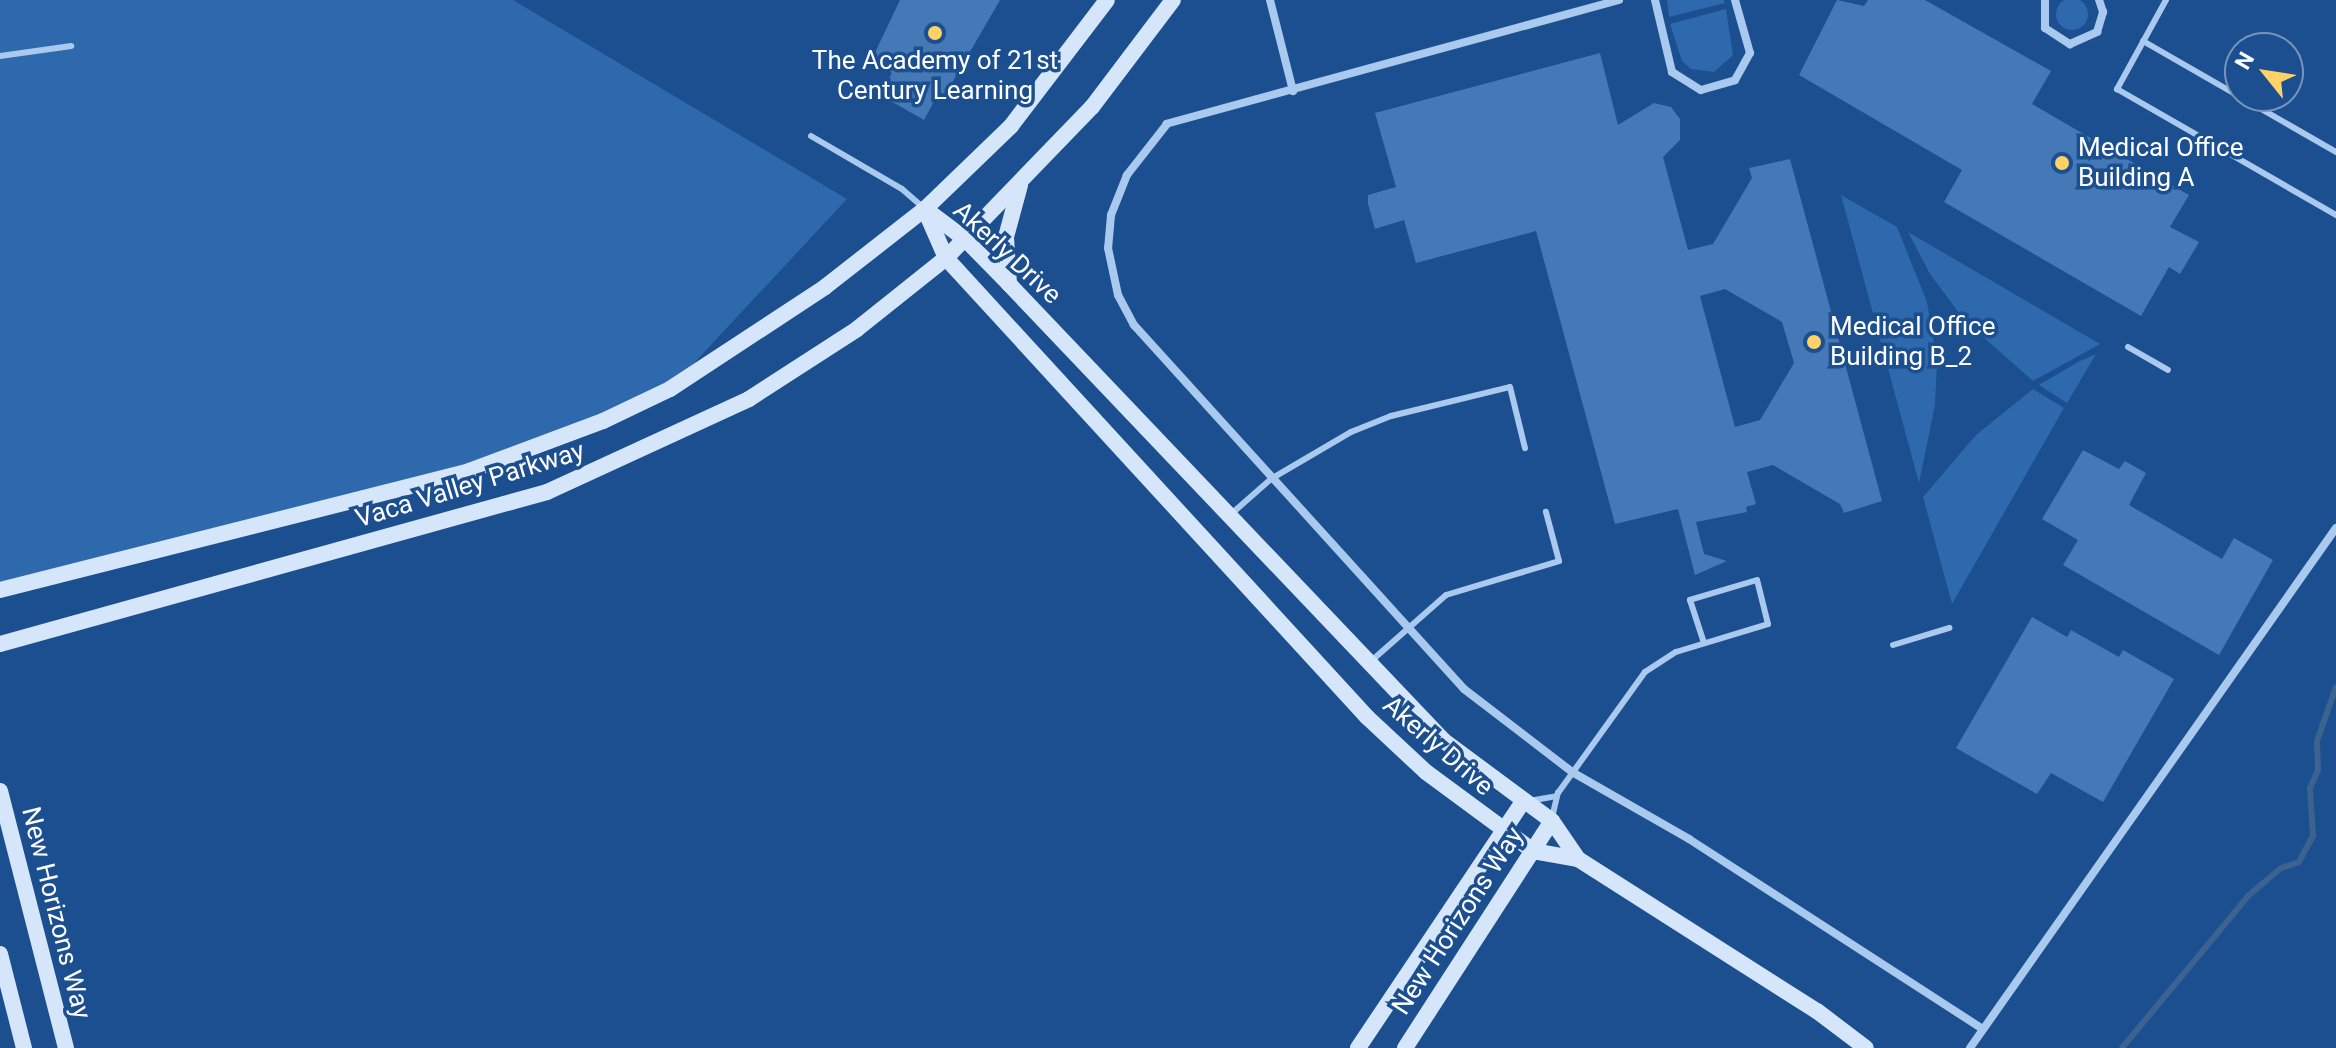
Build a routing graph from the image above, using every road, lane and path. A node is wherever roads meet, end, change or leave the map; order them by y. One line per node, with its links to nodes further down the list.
1 (1107, 0): 17 (street, Vaca Valley Parkway)
2 (1173, 0): 16 (street, Vaca Valley Parkway)
3 (1270, 0): 13 (street)
4 (1619, 0): 13 (street)
5 (1655, 0): 6 (street)
6 (1735, 0)
7 (2045, 0): 8 (street)
8 (2099, 0)
9 (2166, 0): 10 (lane)
10 (2143, 41): 15 (lane); 18 (lane)
11 (71, 46): 12 (lane)
12 (0, 56)
13 (1293, 91): 25 (street)
14 (811, 136): 17 (lane)
15 (2336, 152)
16 (1020, 185): 19 (street, Vaca Valley Parkway); 21 (street)
17 (925, 209): 19 (street, Akerly Drive); 20 (street, Akerly Drive); 29 (street, Vaca Valley Parkway)
18 (2336, 215)
19 (965, 239): 20 (street, Vaca Valley Parkway); 21 (street, Akerly Drive)
20 (946, 258): 33 (street, Vaca Valley Parkway); 41 (street, Akerly Drive)
21 (1009, 284): 27 (street, Akerly Drive)
22 (2128, 347): 23 (lane)
23 (2168, 370)
24 (1525, 448): 25 (lane)
25 (1271, 479): 27 (lane); 30 (street)
26 (1546, 512): 30 (lane)
27 (1230, 515): 35 (street, Akerly Drive)
28 (2336, 528): 45 (street)
29 (0, 590)
30 (1406, 627): 35 (lane); 36 (street)
31 (1949, 628): 34 (lane)
32 (1704, 643): 32 (lane); 36 (lane)
33 (0, 644)
34 (1893, 645)
35 (1367, 665): 39 (street, Akerly Drive)
36 (1572, 772): 38 (lane); 45 (street)
37 (0, 791): 47 (street, New Horizons Way)
38 (1557, 796): 39 (lane); 40 (lane)
39 (1522, 803): 40 (street, Akerly Drive); 41 (street, New Horizons Way)
40 (1552, 821): 42 (street, New Horizons Way); 43 (street, Akerly Drive)
41 (1503, 831): 42 (street, Akerly Drive); 48 (street, New Horizons Way)
42 (1533, 851): 43 (street, Akerly Drive); 49 (street, New Horizons Way)
43 (1578, 859): 50 (street, Akerly Drive)
44 (0, 954): 46 (street)
45 (1983, 1029): 51 (street)
46 (24, 1048)
47 (66, 1048)
48 (1358, 1048)
49 (1405, 1048)
50 (1866, 1048)
51 (1970, 1048)

